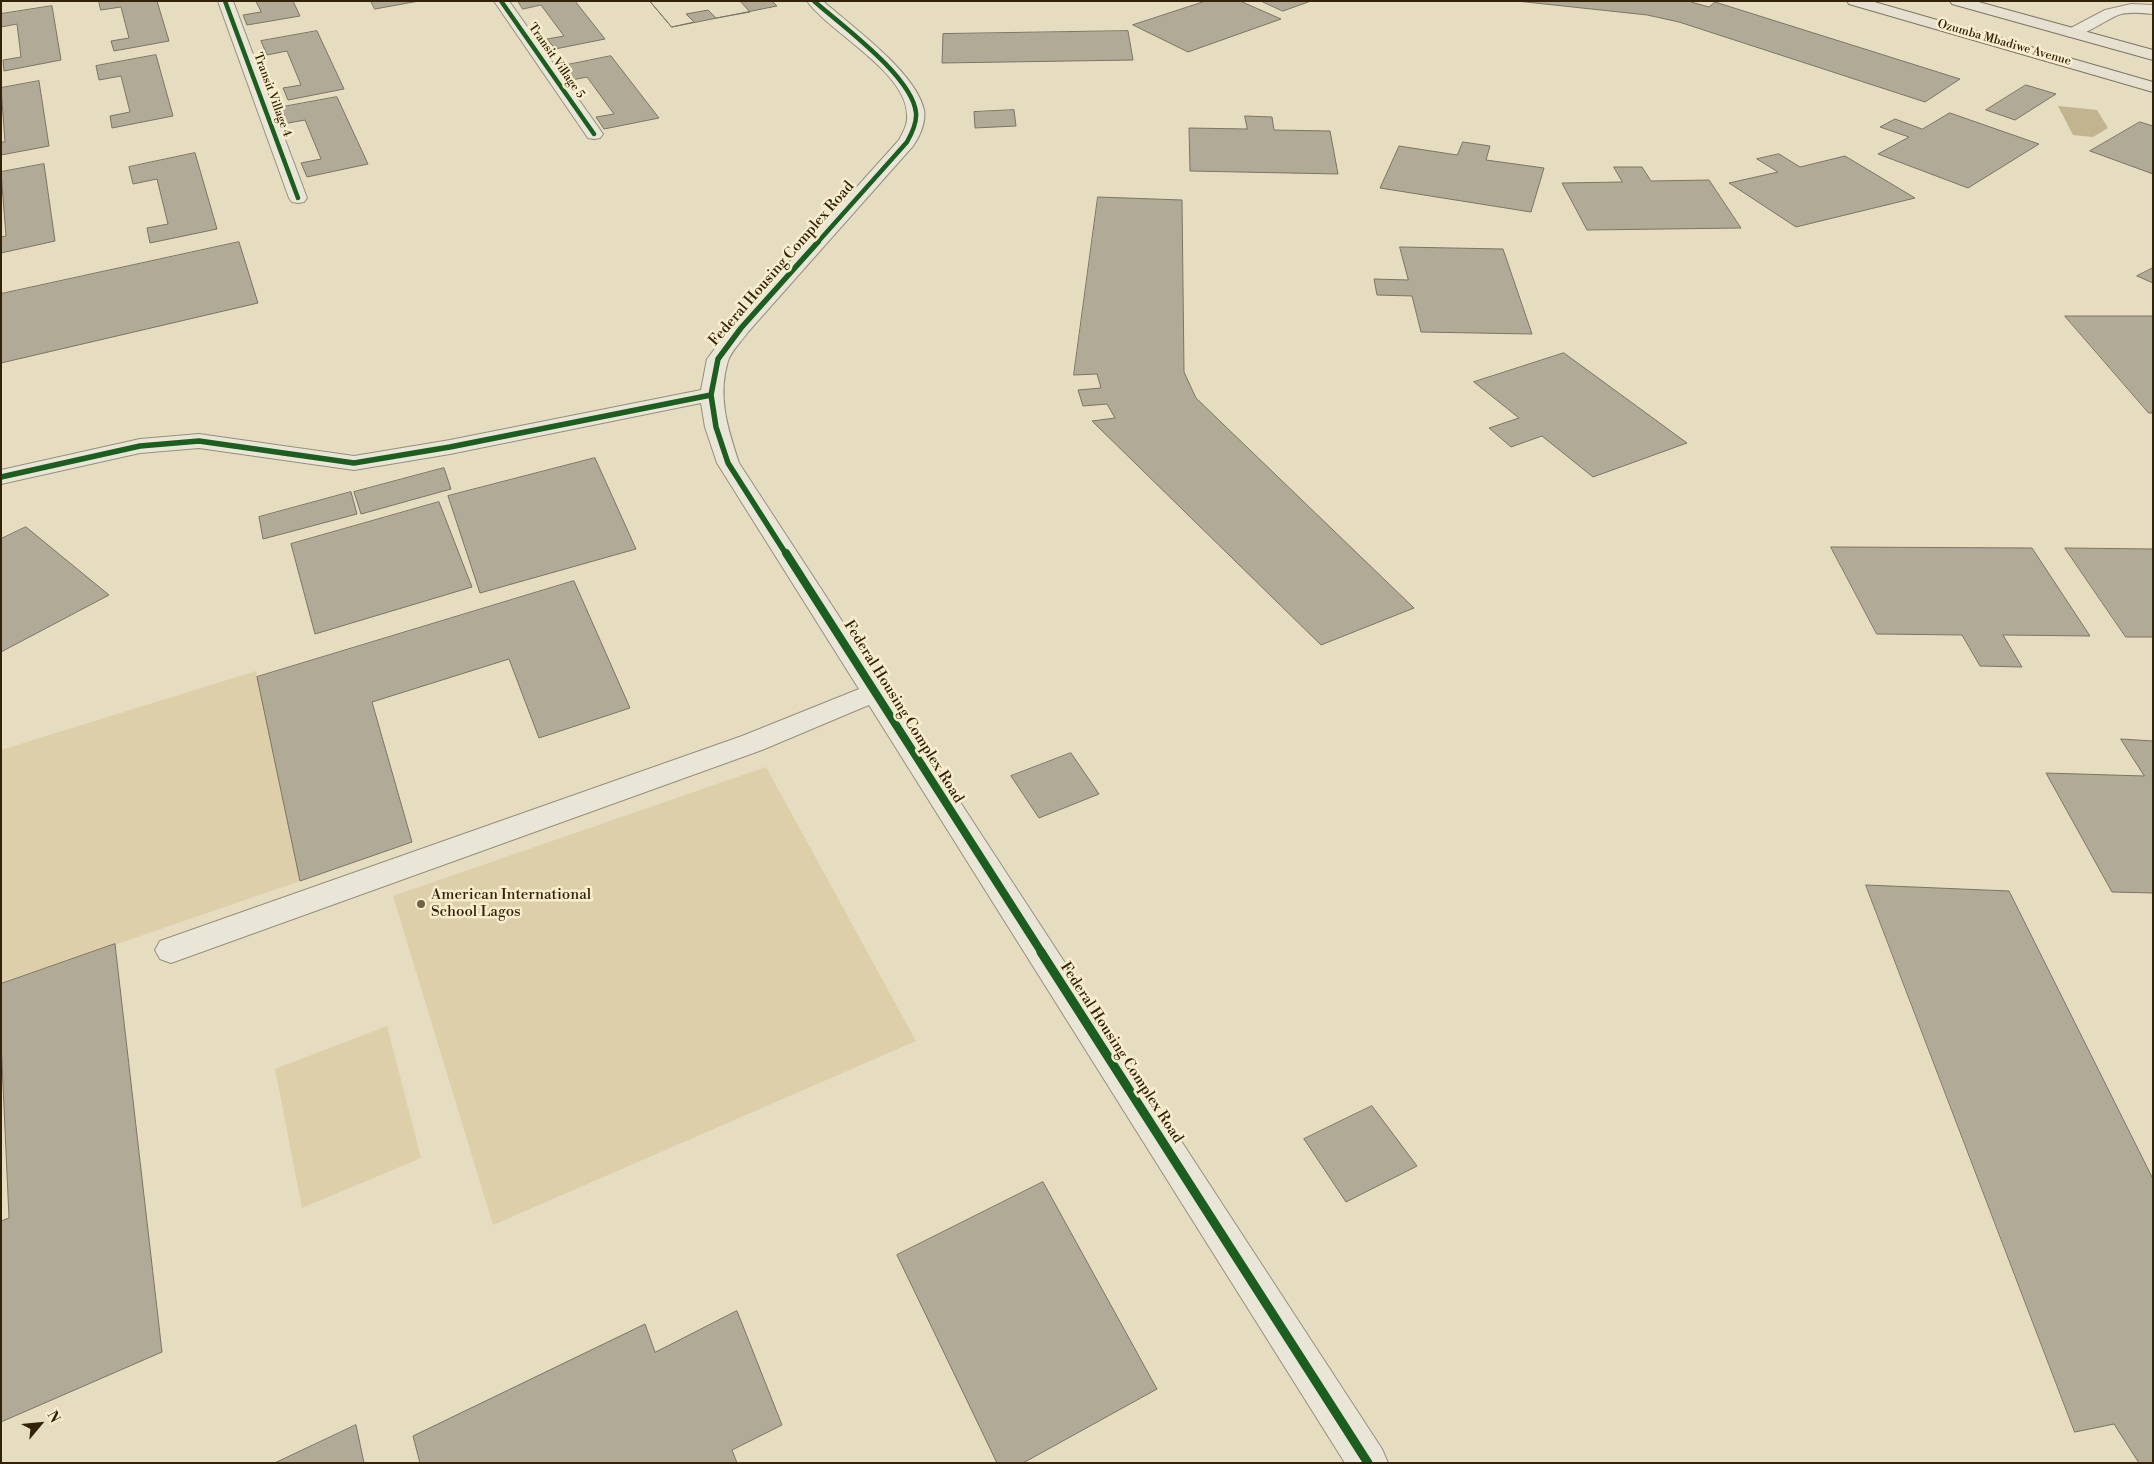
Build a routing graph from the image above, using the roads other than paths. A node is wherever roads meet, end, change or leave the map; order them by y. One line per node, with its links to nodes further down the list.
1 (225, 1): 11 (street, Transit Village 4)
2 (501, 1): 10 (street, Transit Village 5)
3 (814, 1): 12 (street, Federal Housing Complex Road)
4 (1854, 1): 9 (highway, Ozumba Mbadiwe Avenue)
5 (1957, 1): 7 (highway, Ozumba Mbadiwe Avenue)
6 (2153, 10): 7 (street)
7 (2072, 32): 8 (highway, Ozumba Mbadiwe Avenue)
8 (2153, 56)
9 (2153, 87)
10 (594, 134)
11 (298, 198)
12 (711, 395): 13 (street); 14 (street, Federal Housing Complex Road)
13 (1, 477)
14 (874, 692): 15 (street); 16 (street, Federal Housing Complex Road)
15 (171, 950)
16 (1368, 1463)

